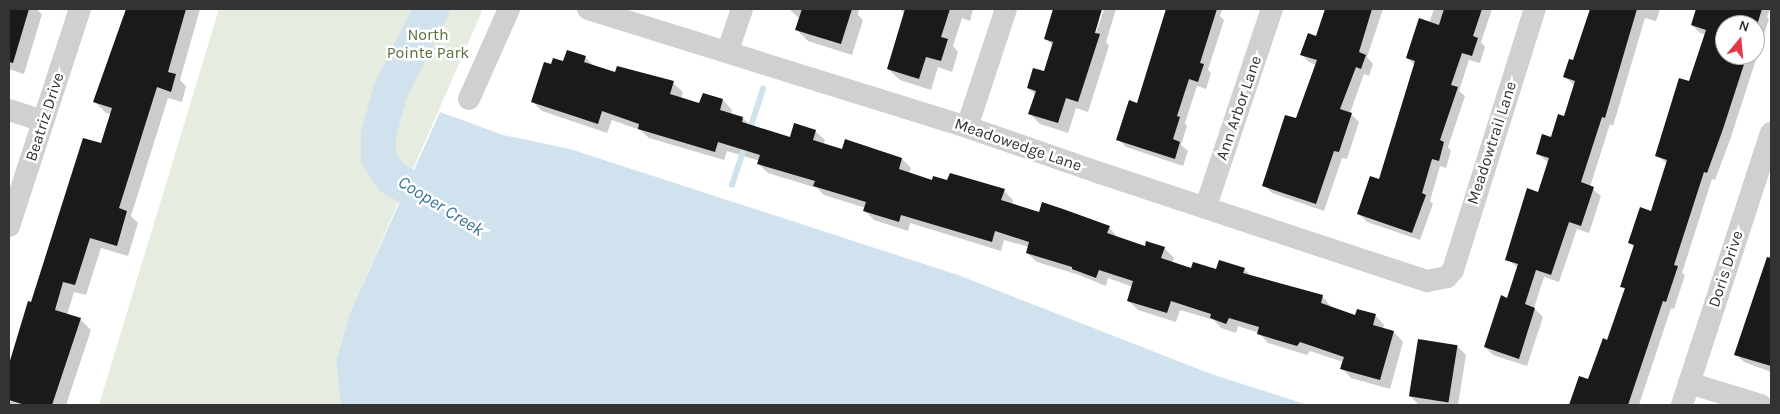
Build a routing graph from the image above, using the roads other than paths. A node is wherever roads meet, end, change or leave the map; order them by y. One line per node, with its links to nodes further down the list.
1 (80, 9): 11 (street, Beatriz Drive)
2 (509, 9): 9 (street)
3 (588, 9): 8 (street, Meadowedge Lane)
4 (742, 9): 8 (street)
5 (1006, 9): 12 (street)
6 (1272, 9): 14 (street, Ann Arbor Lane)
7 (1535, 9): 16 (street, Meadowtrail Lane)
8 (728, 50): 12 (street, Meadowedge Lane)
9 (469, 99)
10 (9, 110): 11 (street)
11 (44, 121): 15 (street, Beatriz Drive)
12 (967, 127): 14 (street, Meadowedge Lane)
13 (1771, 132): 17 (street, Doris Drive)
14 (1206, 206): 16 (street, Meadowedge Lane)
15 (9, 226)
16 (1447, 277)
17 (1689, 383): 18 (street, Doris Drive); 19 (street)
18 (1682, 405)
19 (1760, 405)

